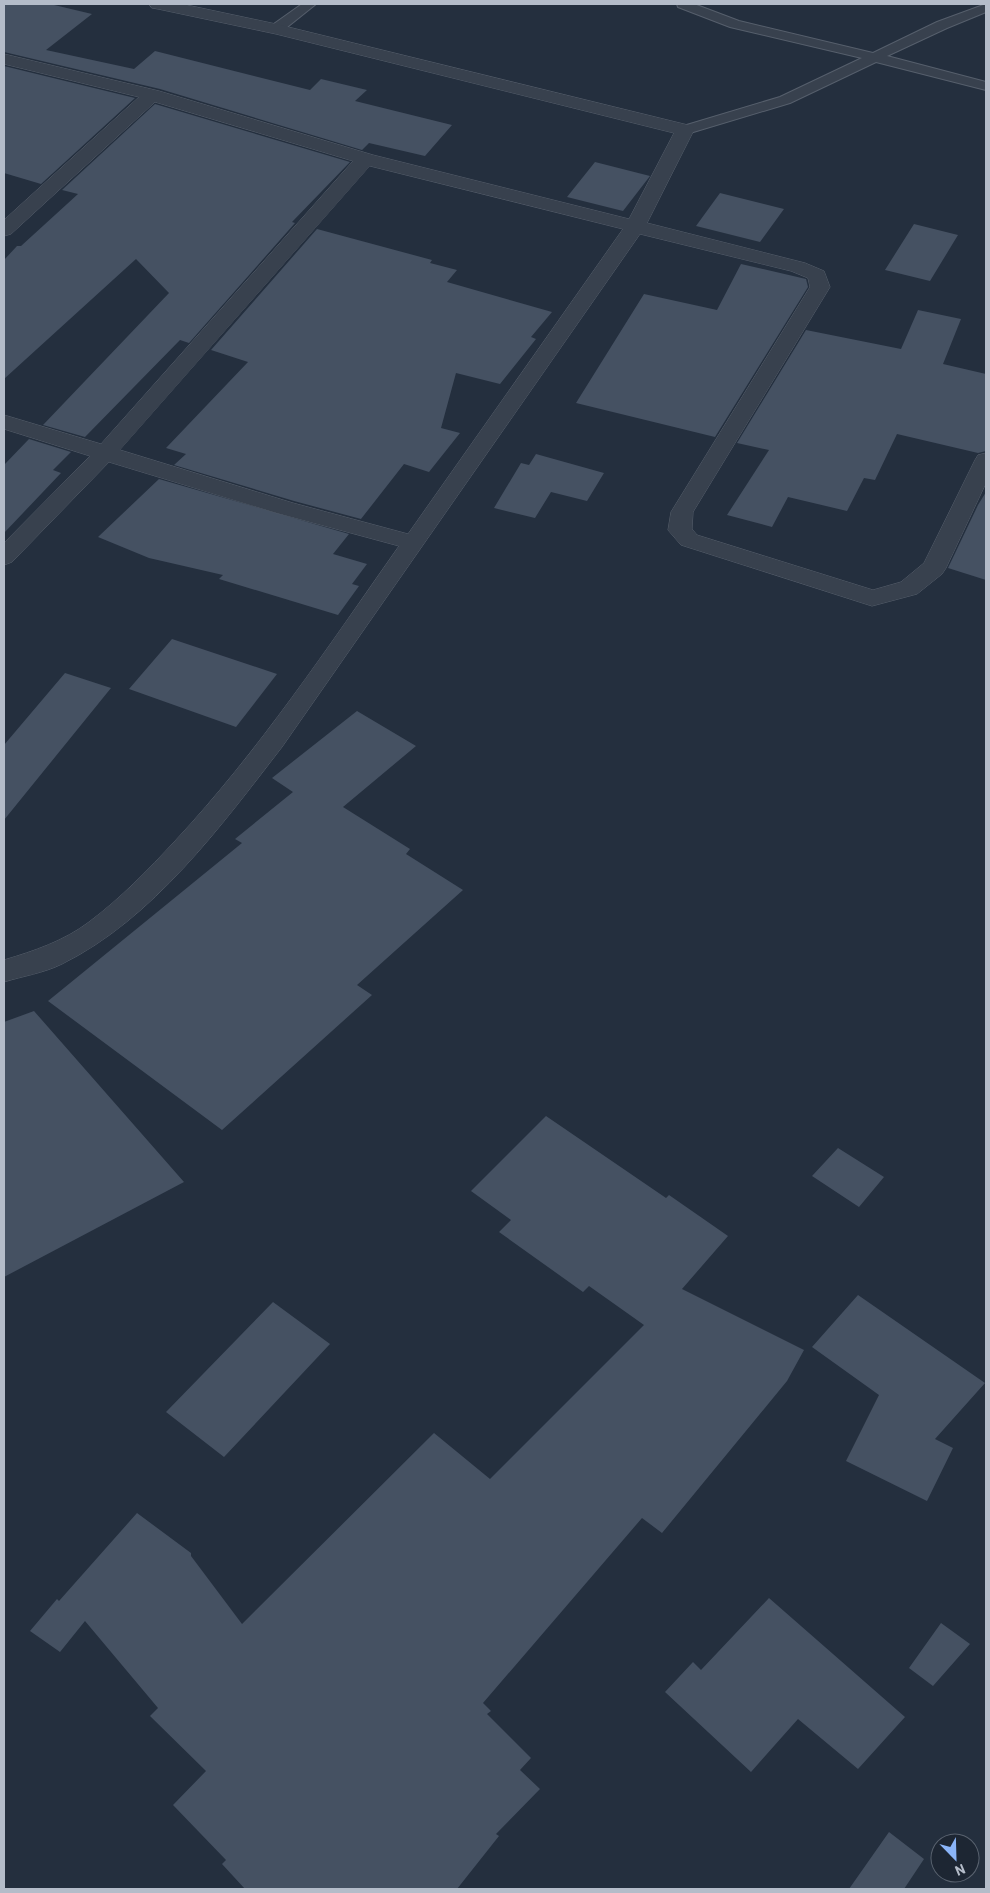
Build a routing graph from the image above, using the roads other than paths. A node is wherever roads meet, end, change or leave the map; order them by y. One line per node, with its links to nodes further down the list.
1 (158, 4): 5 (street)
2 (310, 4): 5 (lane)
3 (683, 4): 6 (lane)
4 (986, 8): 6 (lane)
5 (276, 29): 10 (street)
6 (874, 57): 8 (lane); 10 (lane)
7 (4, 59): 9 (street)
8 (986, 86)
9 (152, 95): 11 (street); 13 (street)
10 (686, 130): 12 (street)
11 (366, 159): 12 (street); 15 (street)
12 (635, 227): 16 (street); 17 (street)
13 (4, 230)
14 (4, 422): 15 (street)
15 (105, 453): 17 (street); 18 (street)
16 (986, 460)
17 (414, 542): 19 (street)
18 (4, 557)
19 (4, 971)

